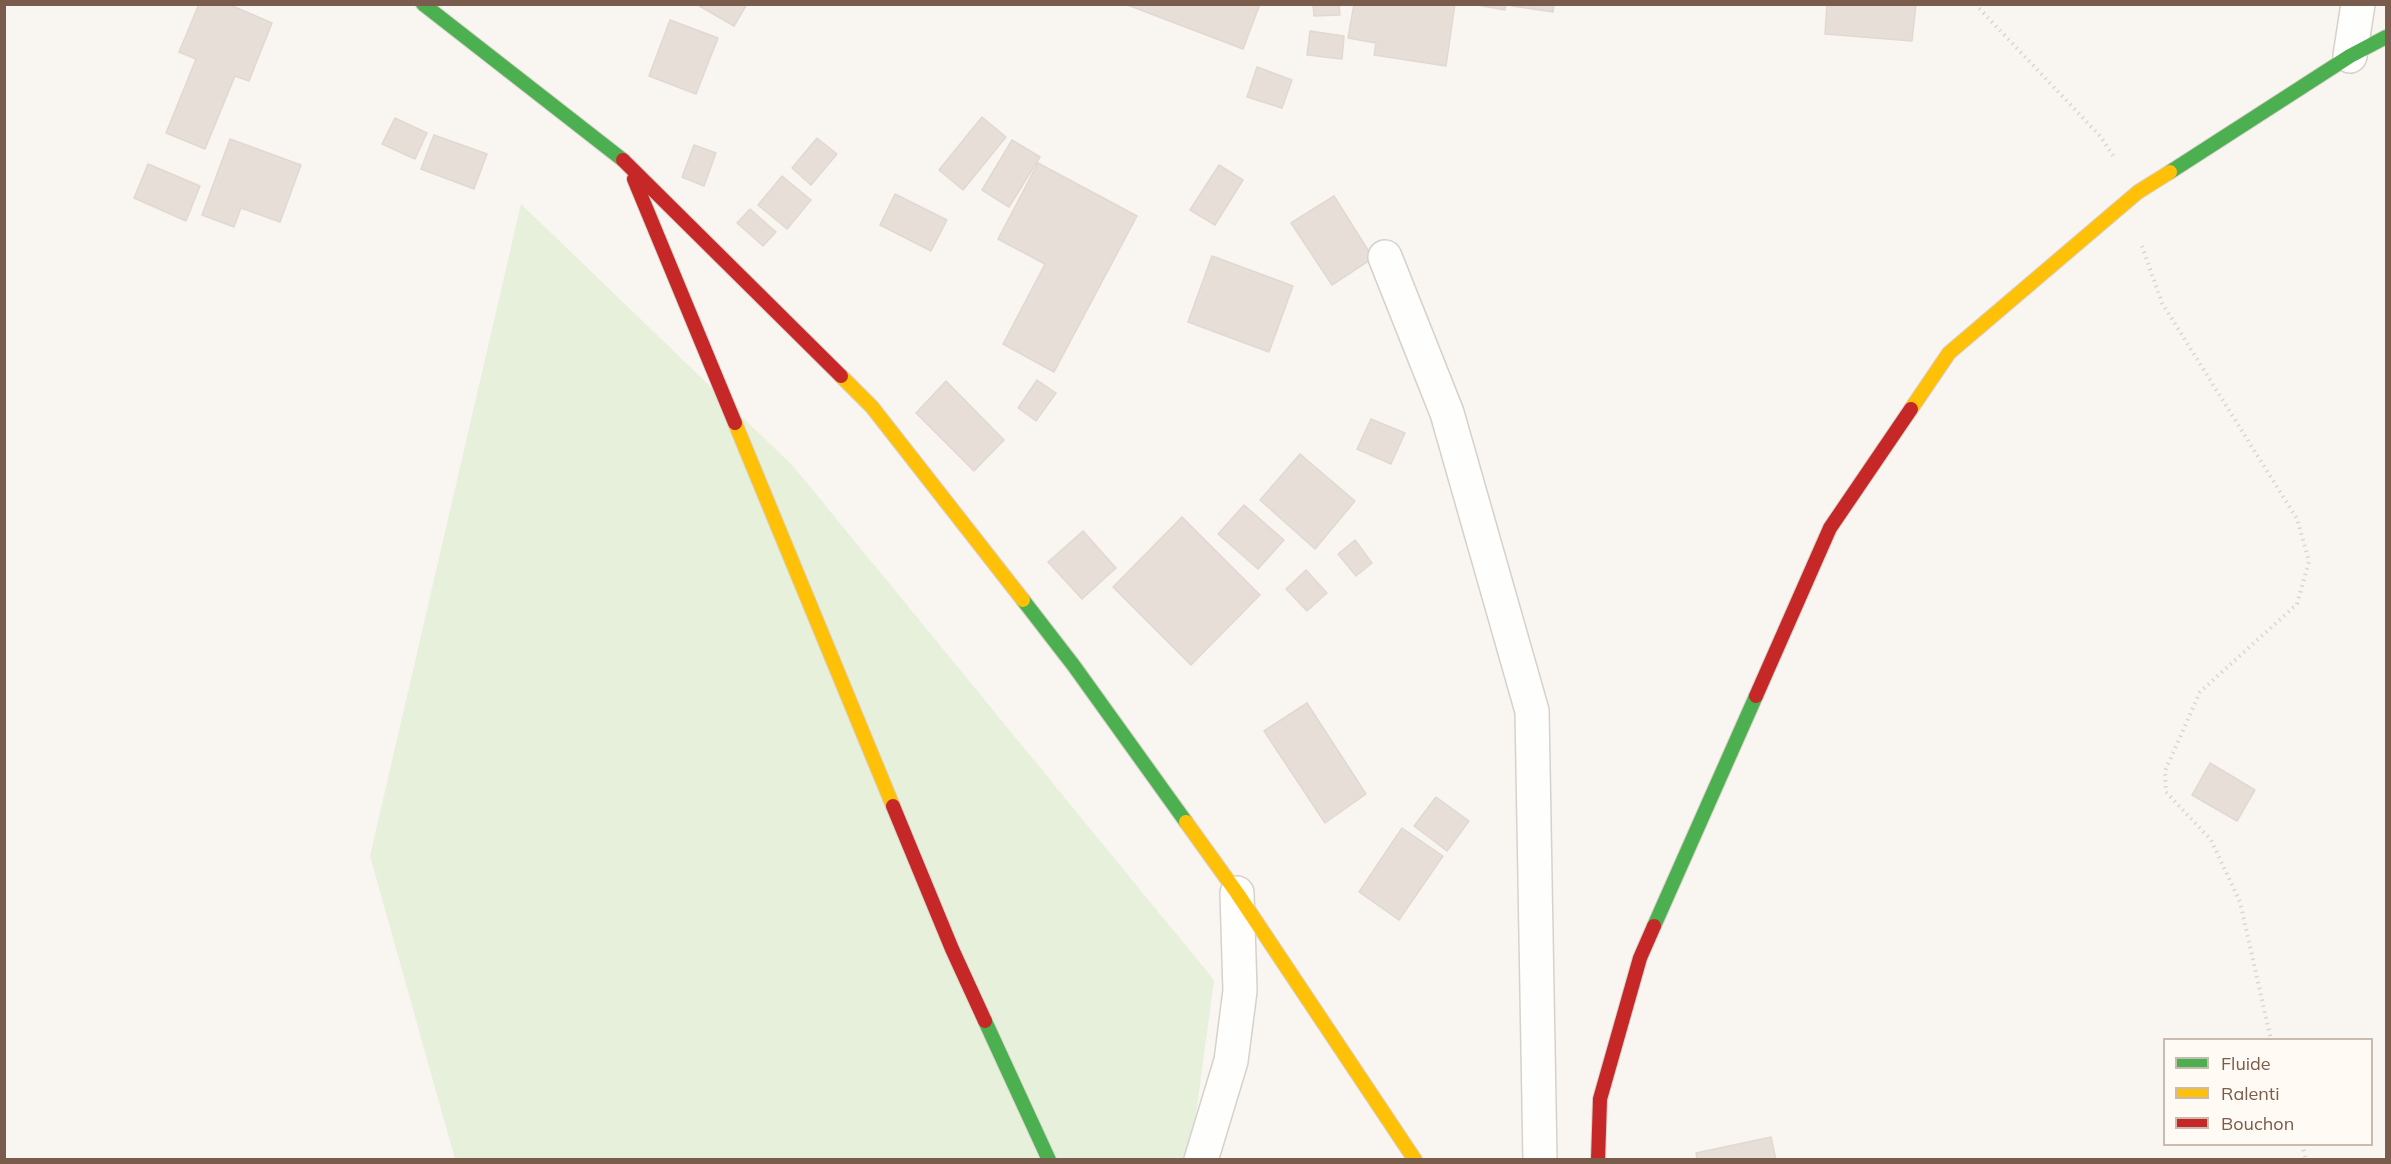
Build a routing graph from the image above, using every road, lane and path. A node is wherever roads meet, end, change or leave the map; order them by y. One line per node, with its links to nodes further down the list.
1 (423, 4): 6 (street)
2 (1975, 4): 7 (path)
3 (2358, 4): 5 (street)
4 (2386, 37): 5 (street)
5 (2350, 56): 7 (street)
6 (627, 163): 9 (street); 11 (street)
7 (2138, 192): 10 (path); 15 (street)
8 (1385, 257): 14 (street)
9 (1237, 893): 12 (street); 13 (street)
10 (2271, 1038)
11 (1049, 1160)
12 (1201, 1160)
13 (1415, 1160)
14 (1539, 1160)
15 (1598, 1160)

